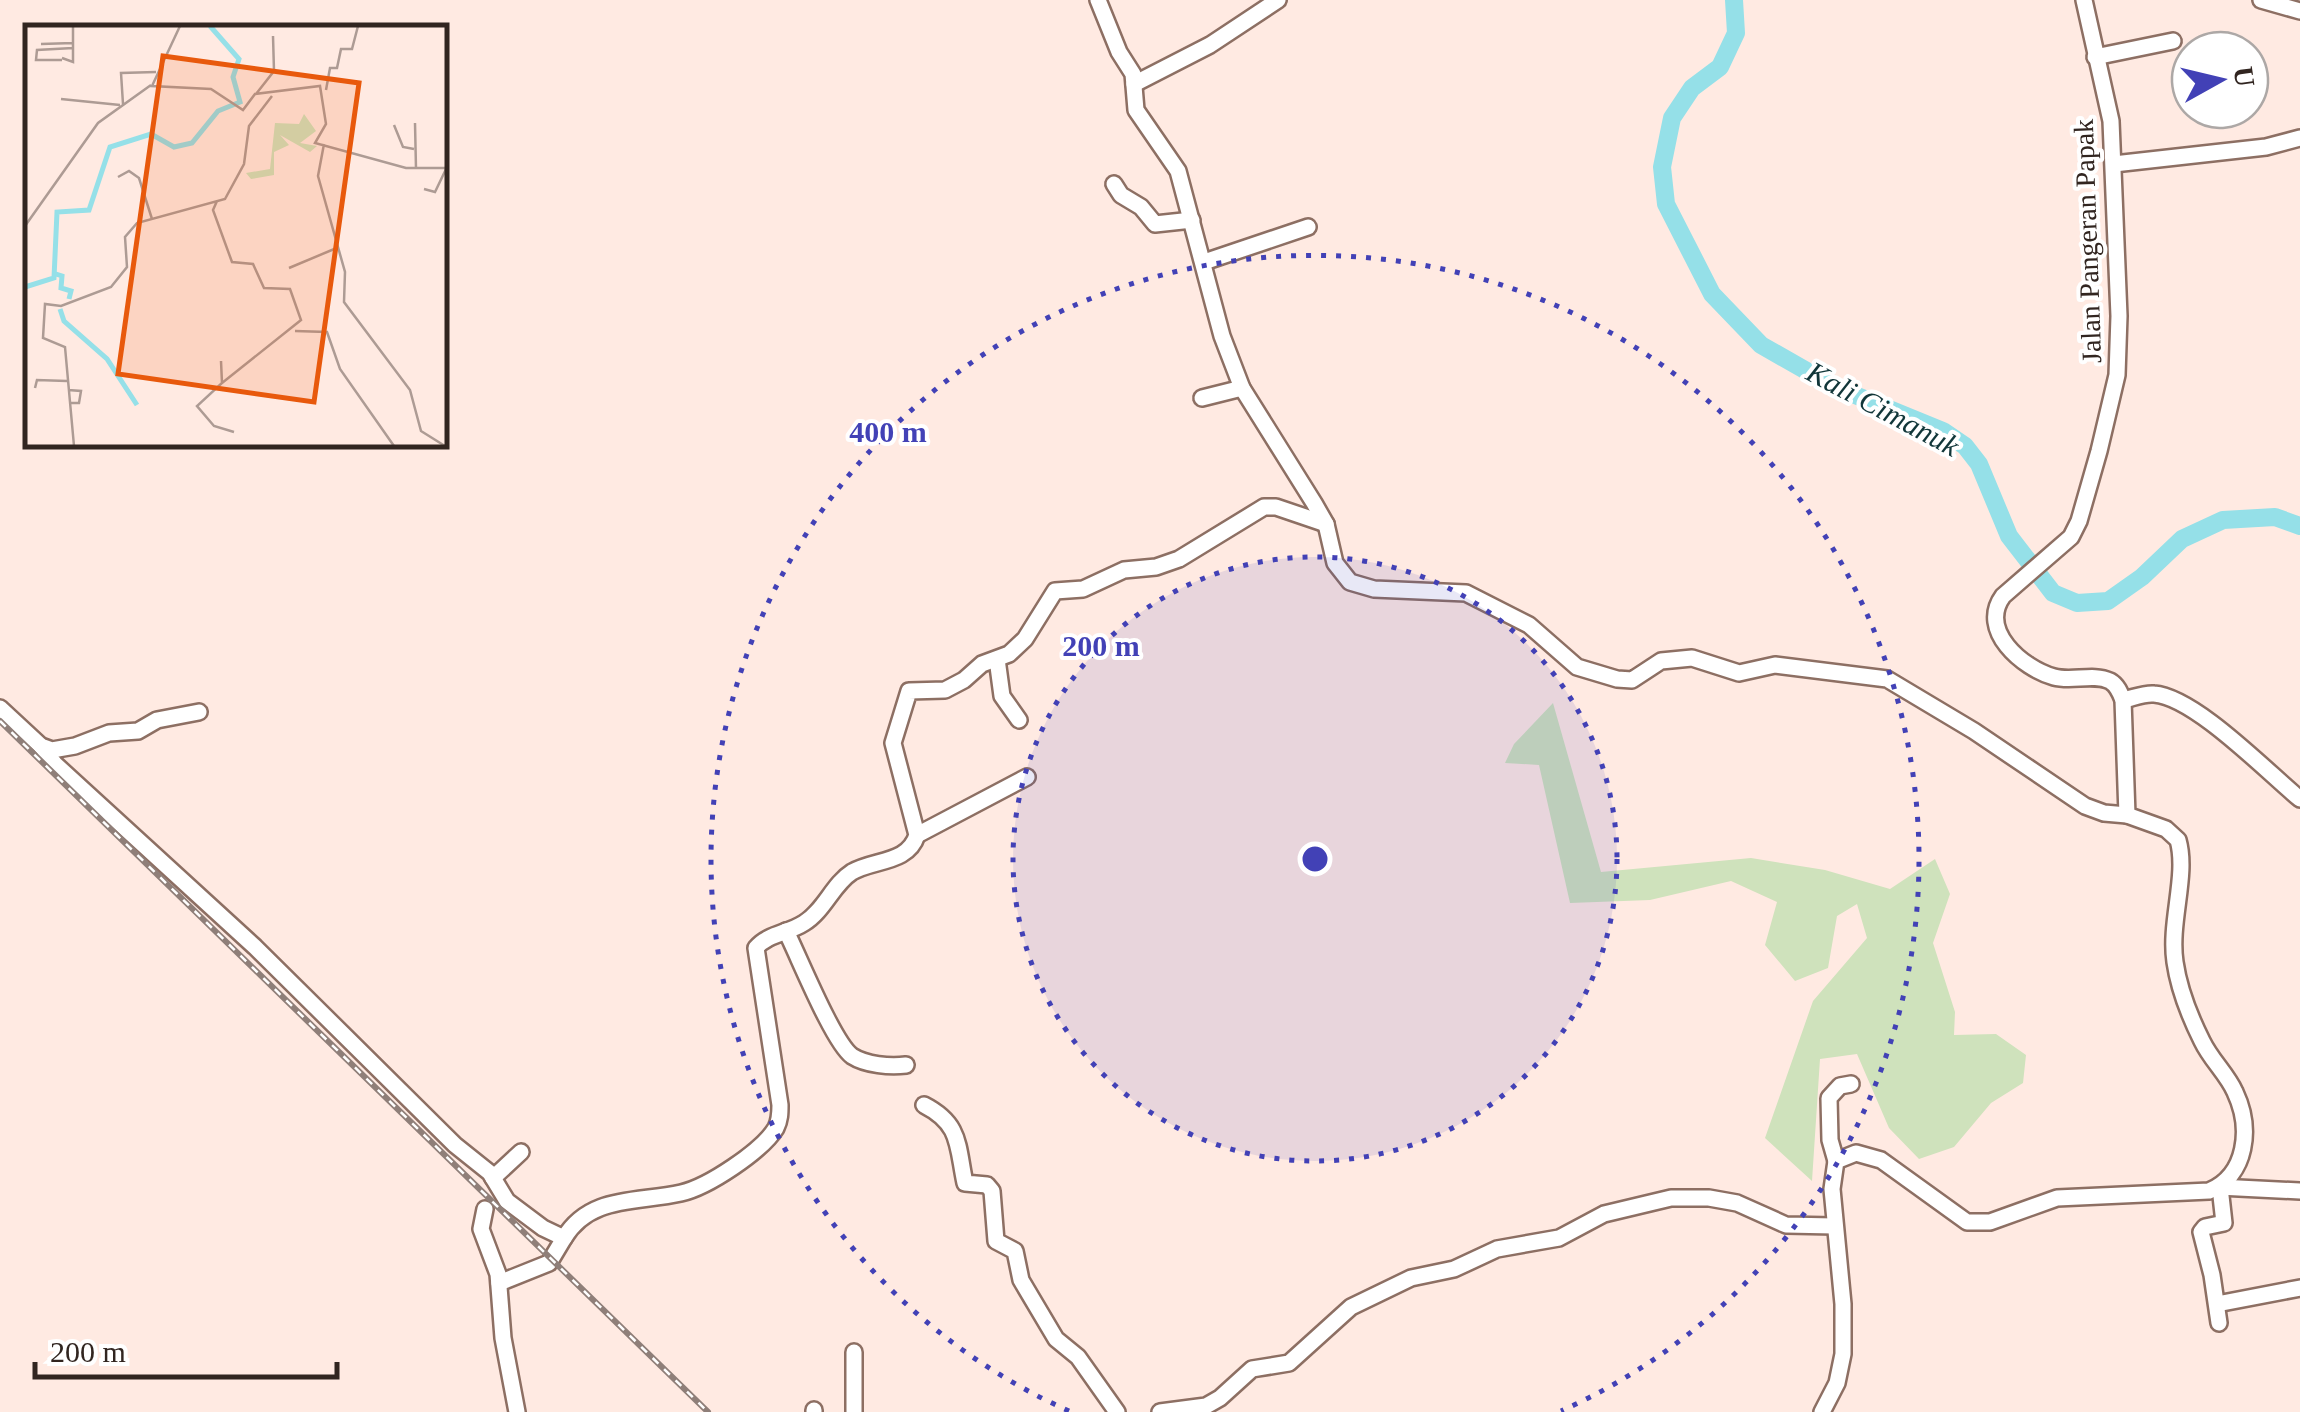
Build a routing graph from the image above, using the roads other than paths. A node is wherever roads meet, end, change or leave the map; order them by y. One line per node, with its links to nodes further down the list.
1 (1098, 0): 8 (street)
2 (1278, 0): 8 (street)
3 (2084, 0): 7 (street, Jalan Pangeran Papak)
4 (2261, 0): 5 (street)
5 (2300, 11)
6 (2170, 42): 7 (street)
7 (2095, 57): 10 (street, Jalan Pangeran Papak)
8 (1134, 84): 12 (street)
9 (2300, 138): 10 (street)
10 (2114, 160): 19 (street, Jalan Pangeran Papak)
11 (1114, 184): 12 (street)
12 (1192, 220): 14 (street)
13 (1308, 227): 14 (street)
14 (1204, 262): 15 (street)
15 (1242, 388): 16 (street); 17 (street)
16 (1202, 398)
17 (1326, 524): 18 (street); 26 (street)
18 (997, 659): 22 (street); 27 (street)
19 (2123, 700): 25 (street); 26 (street)
20 (0, 708): 23 (street)
21 (199, 712): 23 (street)
22 (1019, 720)
23 (41, 746): 34 (street)
24 (1027, 777): 27 (street)
25 (2300, 799)
26 (2126, 815): 35 (street)
27 (917, 835): 28 (street)
28 (786, 932): 29 (street); 39 (street)
29 (906, 1065)
30 (1851, 1084): 33 (street)
31 (924, 1105): 47 (street)
32 (521, 1152): 34 (street)
33 (1833, 1175): 35 (street); 38 (street)
34 (493, 1178): 39 (street)
35 (2220, 1187): 36 (street); 42 (street)
36 (2300, 1191)
37 (485, 1209): 40 (street)
38 (1834, 1226): 48 (street); 49 (street)
39 (564, 1238): 40 (street)
40 (498, 1284): 45 (street)
41 (2300, 1288): 42 (street)
42 (2217, 1304): 43 (street)
43 (2219, 1323)
44 (854, 1352): 46 (street)
45 (517, 1412)
46 (854, 1412)
47 (1117, 1412)
48 (1160, 1412)
49 (1822, 1412)

